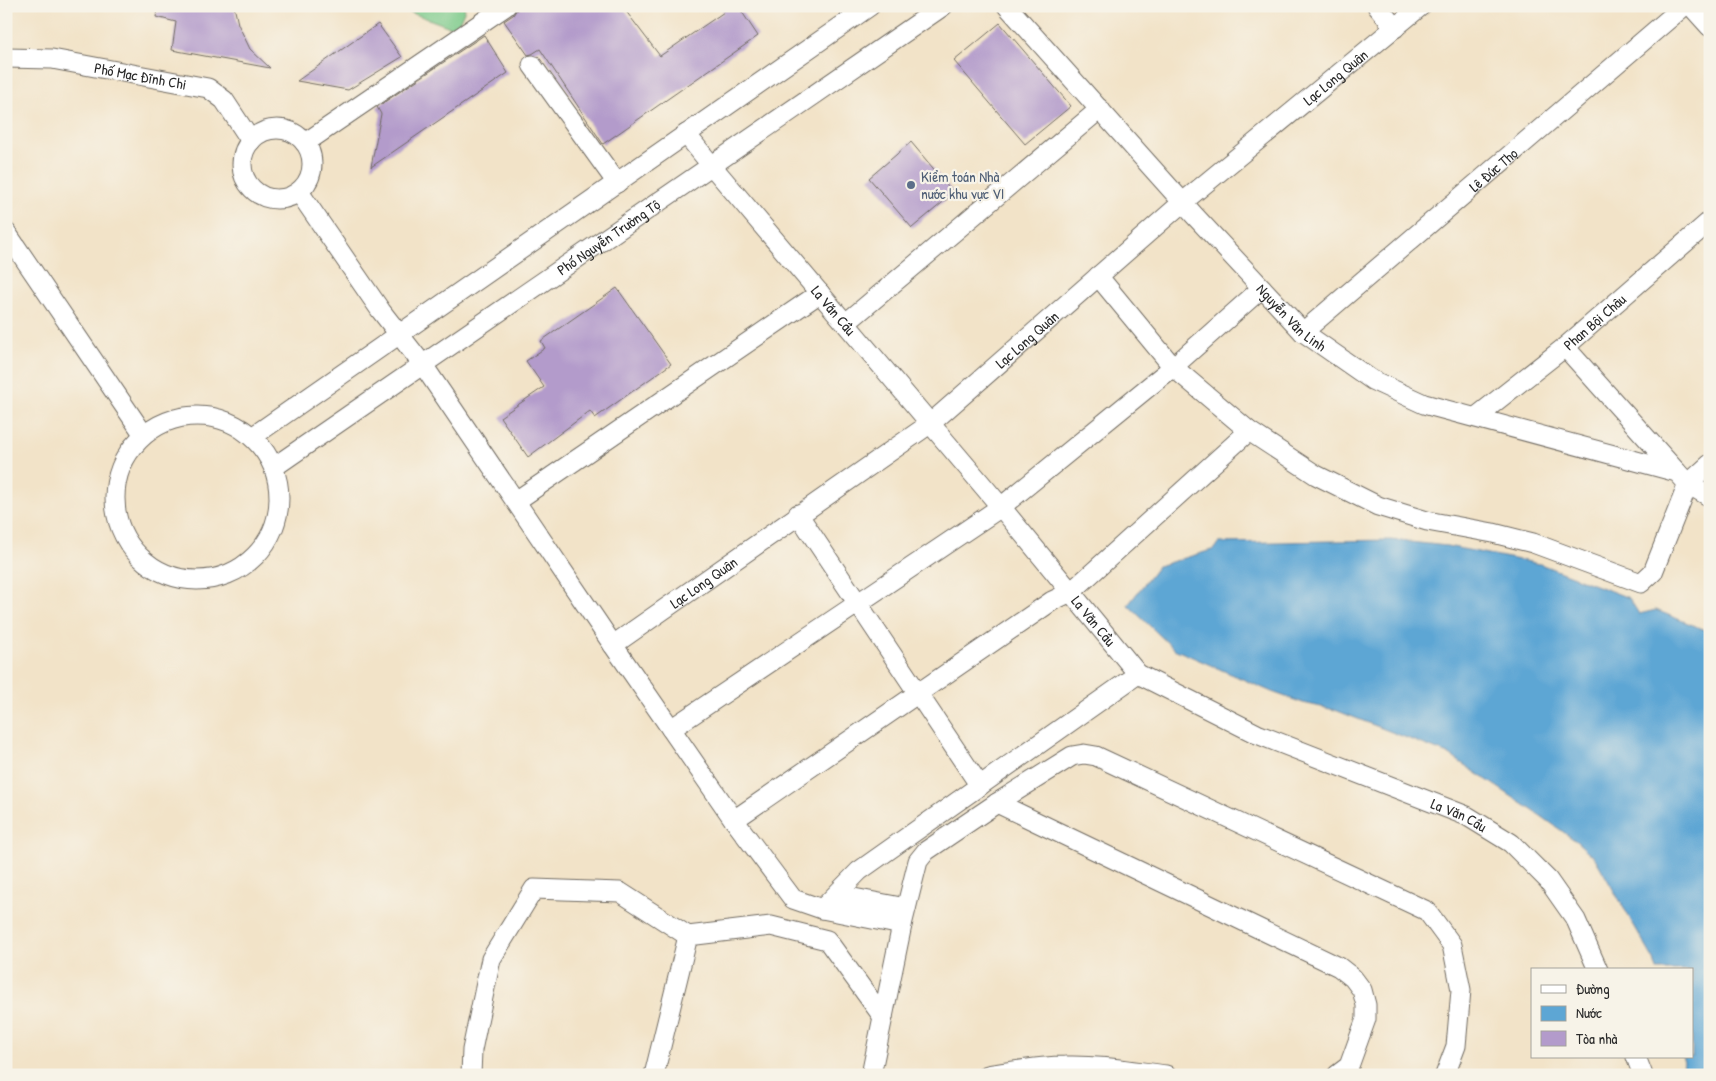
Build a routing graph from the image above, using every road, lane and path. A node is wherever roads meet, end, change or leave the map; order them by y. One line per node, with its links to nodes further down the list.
1 (506, 6): 16 (street)
2 (870, 6): 14 (street)
3 (943, 6): 17 (street, Phố Nguyễn Trường Tộ)
4 (1007, 6): 13 (street, Nguyễn Văn Linh)
5 (1376, 6): 10 (street)
6 (1421, 6): 10 (street, Lạc Long Quân)
7 (1684, 6): 27 (street, Lê Đức Thọ)
8 (1691, 6): 9 (street)
9 (1710, 27)
10 (1395, 28): 20 (street, Lạc Long Quân)
11 (6, 58): 15 (street, Phố Mạc Đĩnh Chi)
12 (532, 65): 18 (street)
13 (1100, 109): 20 (street, Nguyễn Văn Linh); 26 (street)
14 (686, 134): 17 (street, La Văn Cầu); 18 (street)
15 (251, 141): 16 (street); 19 (street)
16 (305, 144): 19 (street)
17 (712, 166): 25 (street, La Văn Cầu); 30 (street, Phố Nguyễn Trường Tộ)
18 (616, 183): 28 (street)
19 (299, 192): 28 (street)
20 (1183, 202): 23 (street, Lạc Long Quân); 24 (street, Nguyễn Văn Linh)
21 (1710, 222): 29 (street, Phan Bội Châu)
22 (6, 232): 35 (street)
23 (1098, 276): 31 (street); 33 (street, Lạc Long Quân)
24 (1262, 288): 27 (street, Nguyễn Văn Linh); 31 (street)
25 (820, 293): 26 (street, La Văn Cầu); 41 (street)
26 (846, 323): 33 (street, La Văn Cầu)
27 (1303, 332): 32 (street, Nguyễn Văn Linh)
28 (399, 334): 30 (street); 36 (street)
29 (1565, 347): 32 (street, Phan Bội Châu); 39 (street, Nguyễn Văn Linh)
30 (423, 365): 38 (street, Phố Nguyễn Trường Tộ); 41 (street)
31 (1173, 367): 34 (street); 42 (street)
32 (1476, 417): 39 (street, Nguyễn Văn Linh)
33 (931, 423): 42 (street, La Văn Cầu); 43 (street, Lạc Long Quân)
34 (1249, 431): 39 (street); 44 (street)
35 (144, 435): 36 (street); 38 (street)
36 (252, 437): 38 (street)
37 (1710, 464): 39 (street)
38 (274, 467)
39 (1682, 478): 40 (street, Nguyễn Văn Linh)
40 (1710, 497)
41 (516, 501): 46 (street)
42 (1001, 507): 44 (street, La Văn Cầu); 45 (street)
43 (798, 514): 45 (street); 46 (street, Lạc Long Quân)
44 (1071, 592): 47 (street, La Văn Cầu); 48 (street)
45 (858, 603): 48 (street); 49 (street)
46 (613, 645): 49 (street)
47 (1138, 674): 50 (street); 57 (street, La Văn Cầu)
48 (918, 693): 50 (street); 52 (street)
49 (671, 729): 52 (street)
50 (980, 786): 53 (street)
51 (998, 803): 55 (street); 65 (street); 66 (street)
52 (734, 820): 54 (street)
53 (838, 895): 54 (street); 55 (street)
54 (822, 908): 55 (street)
55 (904, 916): 58 (street)
56 (688, 936): 58 (street); 60 (street); 61 (street)
57 (1597, 968)
58 (883, 1017): 62 (street)
59 (1636, 1058): 67 (street)
60 (471, 1075)
61 (654, 1075)
62 (871, 1075)
63 (988, 1075): 64 (street)
64 (1166, 1075)
65 (1337, 1075)
66 (1445, 1075)
67 (1643, 1075)

